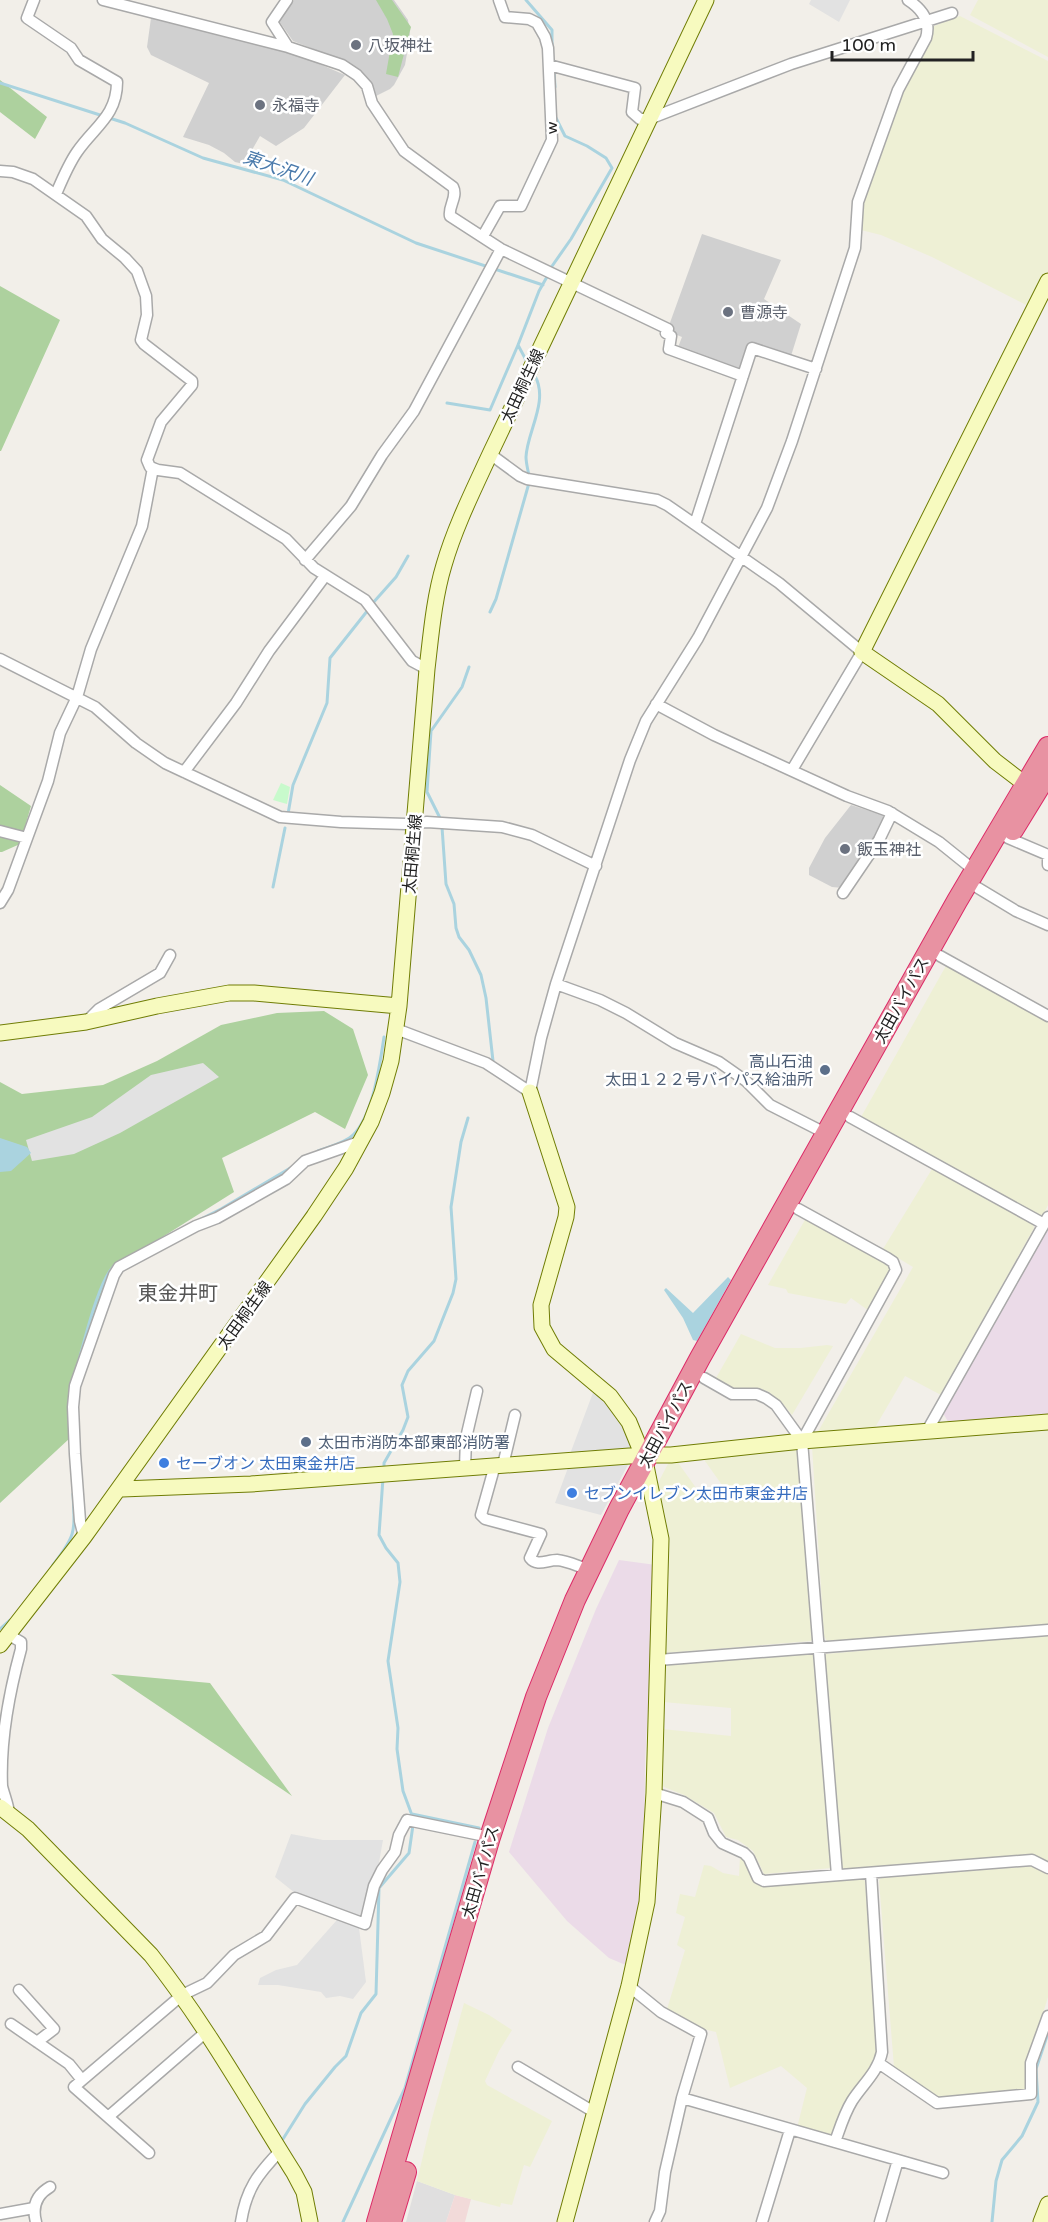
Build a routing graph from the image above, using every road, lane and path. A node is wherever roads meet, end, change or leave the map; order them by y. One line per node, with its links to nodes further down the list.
1 (34, 0): 13 (street)
2 (103, 0): 9 (street)
3 (287, 0): 9 (street)
4 (499, 0): 10 (street, w)
5 (706, 0): 11 (street, 太田桐生線)
6 (908, 0): 8 (street)
7 (952, 13): 8 (street)
8 (928, 20): 11 (street); 18 (street)
9 (288, 46): 14 (street)
10 (552, 66): 11 (street); 14 (street, w)
11 (649, 119): 17 (street, 太田桐生線)
12 (0, 171): 13 (street)
13 (56, 194): 21 (street)
14 (483, 236): 15 (street)
15 (501, 249): 17 (street); 24 (street)
16 (1048, 280): 26 (street)
17 (571, 282): 19 (street); 20 (street, 太田桐生線)
18 (816, 369): 19 (street); 23 (street)
19 (743, 376): 22 (street)
20 (490, 454): 22 (street); 28 (street, 太田桐生線)
21 (153, 468): 24 (street); 29 (street)
22 (695, 524): 23 (street)
23 (742, 558): 26 (street); 30 (street)
24 (305, 560): 25 (street)
25 (325, 576): 28 (street); 33 (street)
26 (862, 652): 32 (street); 35 (street)
27 (0, 658): 29 (street)
28 (427, 669): 37 (street, 太田桐生線)
29 (76, 697): 33 (street); 39 (street)
30 (656, 704): 32 (street); 42 (street)
31 (1048, 747): 35 (highway, 太田バイパス)
32 (792, 770): 36 (street)
33 (184, 772): 37 (street)
34 (1048, 773): 35 (highway, 太田バイパス)
35 (1036, 791): 40 (highway, 太田バイパス); 43 (highway, 太田バイパス)
36 (892, 813): 43 (street); 44 (street)
37 (414, 822): 42 (street); 50 (street, 太田桐生線)
38 (0, 831): 39 (street)
39 (27, 838): 45 (street)
40 (1008, 838): 41 (street); 43 (highway, 太田バイパス)
41 (1048, 865)
42 (596, 866): 49 (street)
43 (977, 880): 46 (street); 48 (highway, 太田バイパス); 57 (highway, 太田バイパス)
44 (843, 893)
45 (0, 903)
46 (1048, 925)
47 (170, 955): 52 (street)
48 (940, 956): 51 (street); 56 (highway, 太田バイパス)
49 (556, 984): 55 (street); 57 (street)
50 (399, 1006): 52 (street); 53 (street, 太田桐生線)
51 (1048, 1016)
52 (86, 1022): 54 (street)
53 (396, 1029): 55 (street); 58 (street, 太田桐生線)
54 (0, 1034)
55 (530, 1092): 67 (street)
56 (850, 1117): 59 (highway, 太田バイパス); 60 (street)
57 (827, 1134): 67 (highway, 太田バイパス)
58 (362, 1141): 71 (street, 太田桐生線); 71 (street)
59 (798, 1209): 61 (highway, 太田バイパス); 66 (street)
60 (1046, 1221): 65 (street)
61 (704, 1378): 66 (street); 67 (highway, 太田バイパス)
62 (477, 1391): 69 (street)
63 (515, 1415): 68 (street)
64 (1048, 1422): 65 (street)
65 (927, 1431): 66 (street)
66 (802, 1441): 67 (street); 75 (street)
67 (649, 1461): 68 (street); 72 (highway, 太田バイパス); 76 (street); 110 (highway, 太田バイパス)
68 (499, 1465): 69 (street); 72 (street)
69 (465, 1468): 70 (street)
70 (122, 1489)
71 (84, 1536): 74 (street, 太田桐生線)
72 (590, 1570): 79 (highway, 太田バイパス)
73 (1048, 1630): 75 (street)
74 (4, 1640): 78 (street)
75 (819, 1648): 76 (street); 82 (street)
76 (657, 1660): 77 (street)
77 (654, 1792): 82 (street); 83 (street)
78 (5, 1810): 85 (street)
79 (490, 1837): 85 (street); 109 (highway, 太田バイパス)
80 (1048, 1868): 81 (street)
81 (871, 1873): 82 (street); 90 (street)
82 (837, 1875)
83 (629, 1986): 93 (street); 94 (street)
84 (19, 1990): 89 (street)
85 (182, 1995): 88 (street); 92 (street)
86 (1048, 2016): 90 (street)
87 (11, 2024): 89 (street)
88 (206, 2032): 95 (street); 98 (street)
89 (37, 2043): 92 (street)
90 (880, 2064): 97 (street)
91 (518, 2067): 94 (street)
92 (82, 2080): 95 (street)
93 (682, 2098): 96 (street); 112 (street)
94 (594, 2112): 111 (street)
95 (108, 2117): 99 (street)
96 (790, 2130): 97 (street); 113 (street)
97 (835, 2142): 100 (street)
98 (280, 2151): 107 (street); 108 (street)
99 (149, 2153)
100 (898, 2160): 101 (street); 114 (street)
101 (943, 2173)
102 (51, 2187): 104 (street)
103 (1048, 2204): 115 (street)
104 (34, 2208): 105 (street); 106 (street)
105 (0, 2214)
106 (36, 2222)
107 (241, 2222)
108 (310, 2222)
109 (377, 2222)
110 (392, 2222)
111 (565, 2222)
112 (655, 2222)
113 (762, 2222)
114 (880, 2222)
115 (1041, 2222)

